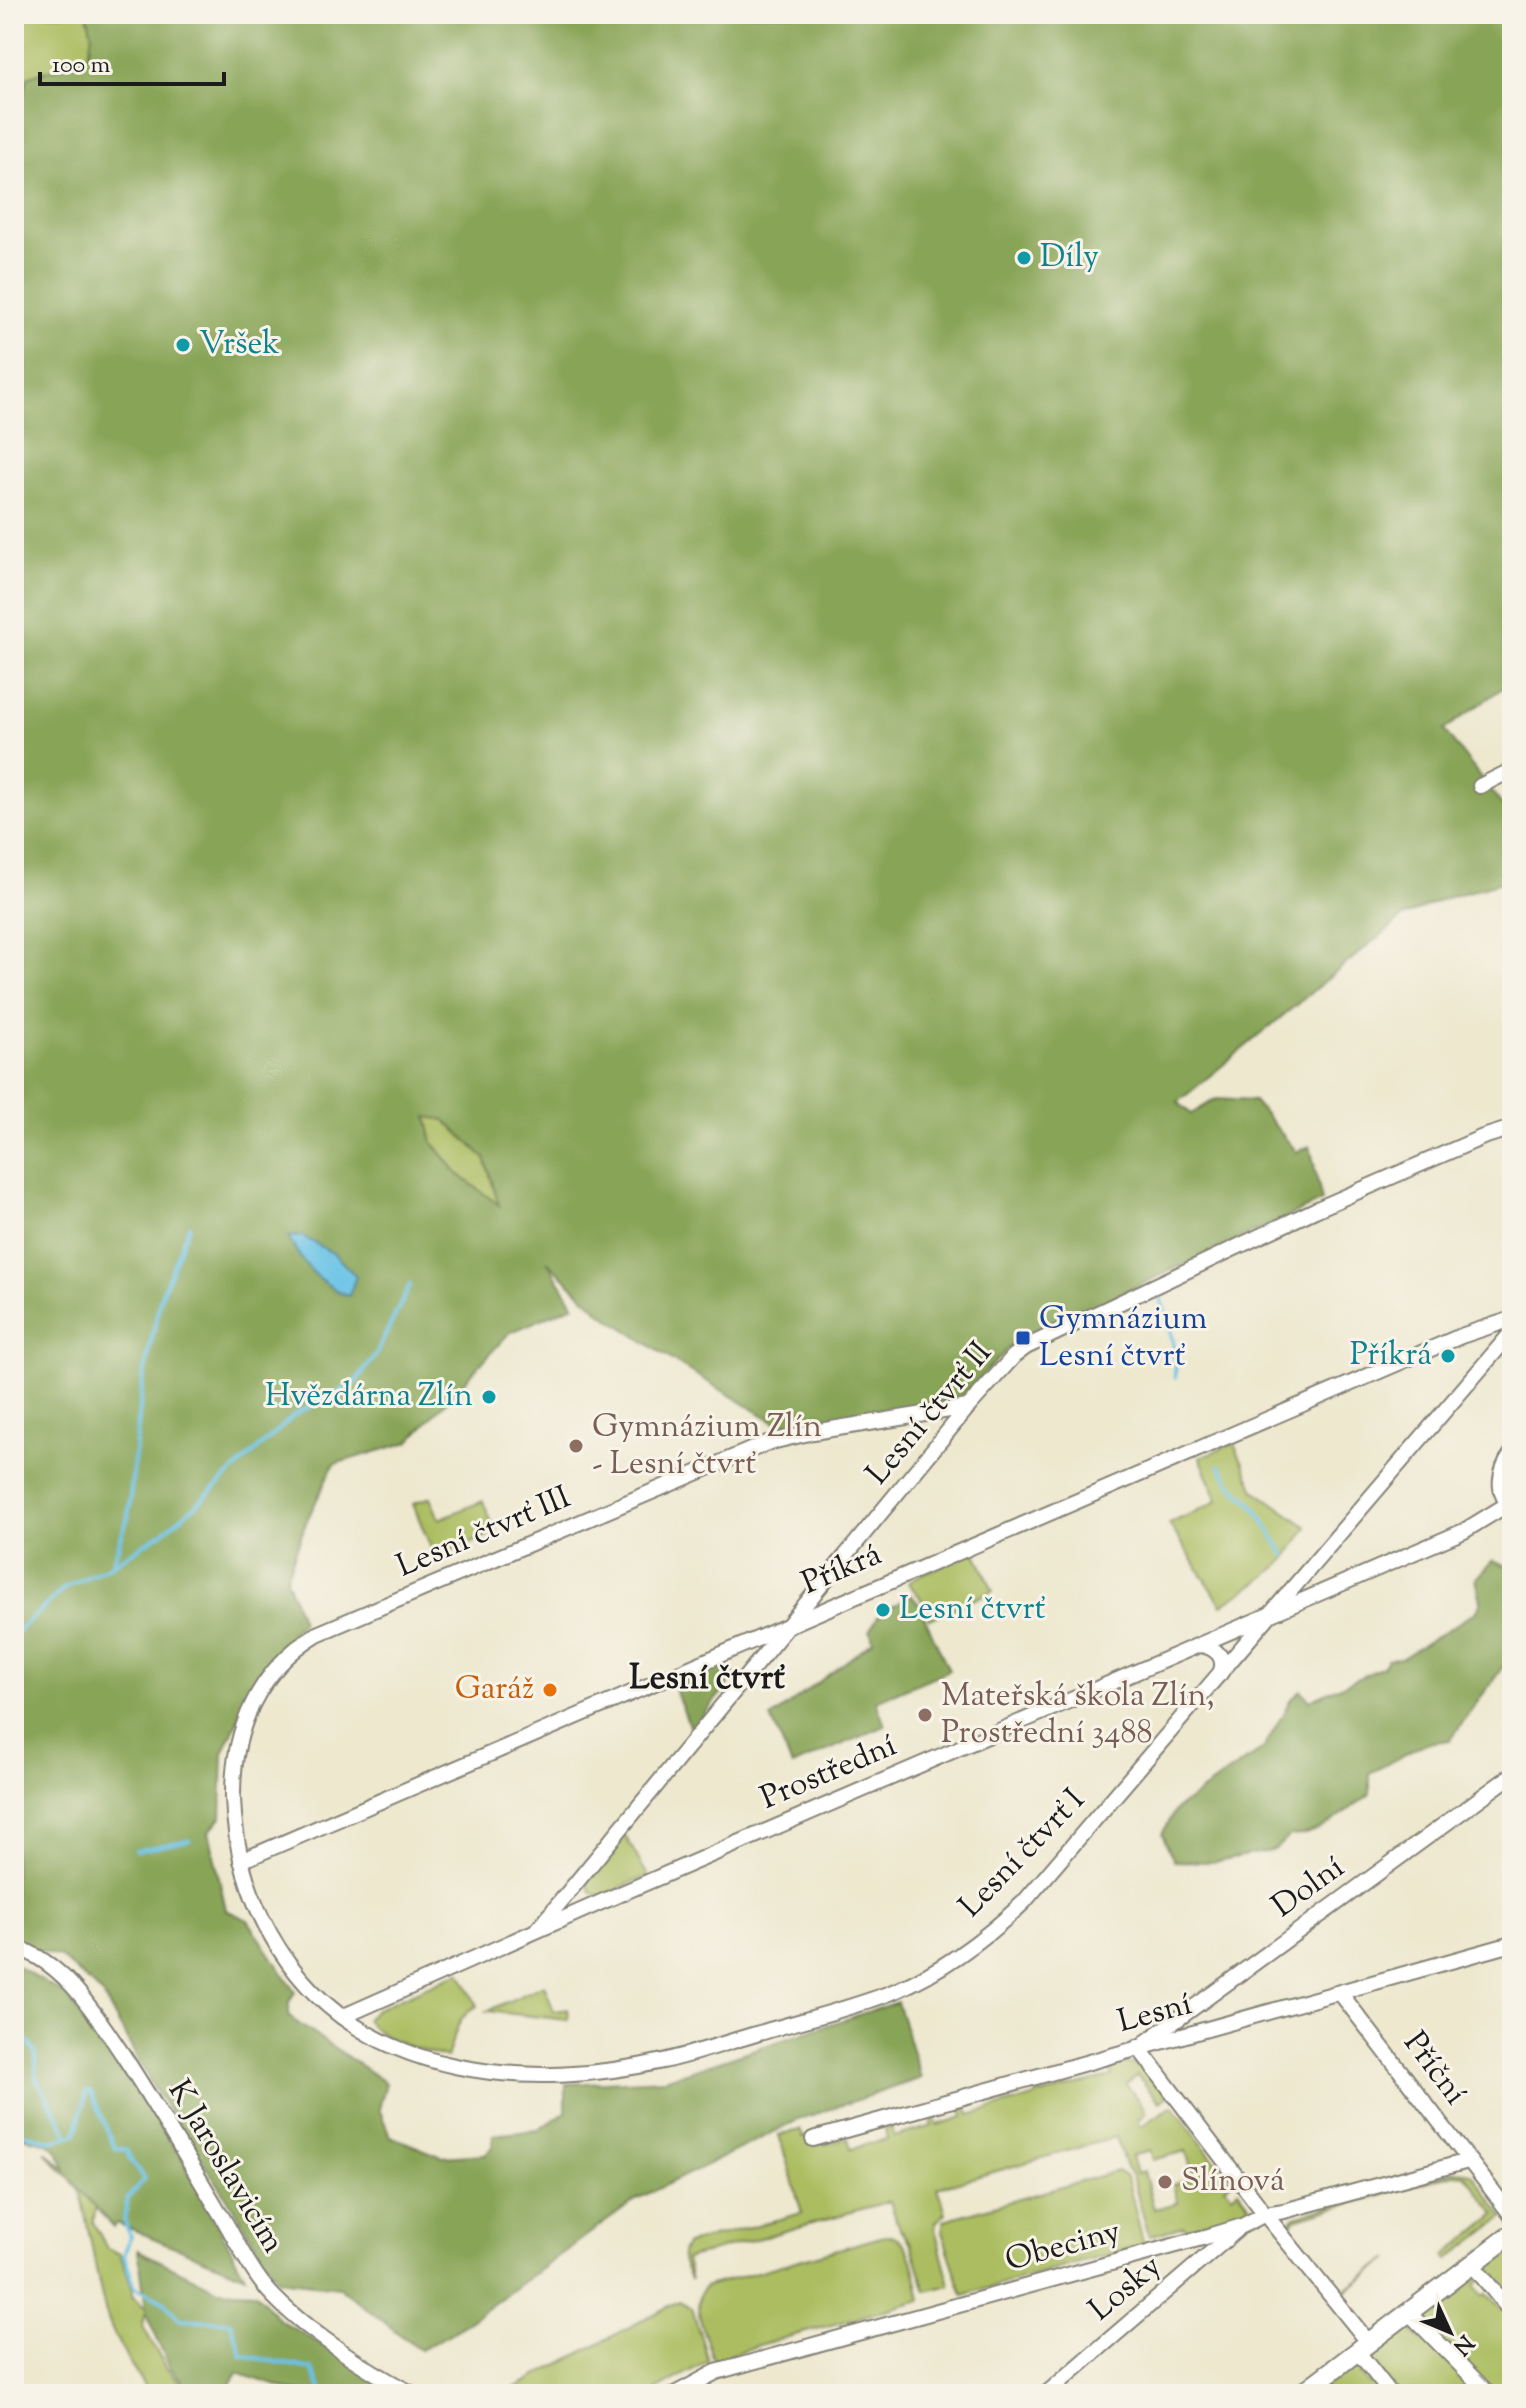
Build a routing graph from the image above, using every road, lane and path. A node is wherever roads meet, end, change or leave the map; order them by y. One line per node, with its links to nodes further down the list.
1 (1512, 770): 2 (street)
2 (1480, 786)
3 (1512, 1128): 8 (street, Lesní čtvrť II)
4 (1512, 1319): 5 (street, Příkrá)
5 (1470, 1332): 7 (street); 14 (street, Příkrá)
6 (1512, 1332): 7 (street, Lesní čtvrť I)
7 (1487, 1358): 11 (street, Lesní čtvrť I)
8 (968, 1407): 14 (street, Lesní čtvrť II); 18 (street, Lesní čtvrť III)
9 (1512, 1453): 10 (street)
10 (1510, 1506): 12 (street, Prostřední)
11 (1317, 1562): 12 (street); 13 (street, Lesní čtvrť I)
12 (1333, 1587): 13 (street, Prostřední)
13 (1274, 1613): 15 (street, Prostřední); 16 (street, Lesní čtvrť I)
14 (793, 1622): 18 (street, Příkrá); 19 (street, Lesní čtvrť II)
15 (1200, 1645): 16 (street); 20 (street, Prostřední)
16 (1219, 1675): 25 (street, Lesní čtvrť I)
17 (1512, 1775): 26 (street, Dolní)
18 (241, 1861): 25 (street, Lesní čtvrť I)
19 (582, 1877): 20 (street); 21 (street, Lesní čtvrť II)
20 (599, 1903): 21 (street, Prostřední)
21 (538, 1929): 25 (street, Prostřední)
22 (1512, 1944): 24 (street, Lesní)
23 (14, 1946): 37 (street, K Jaroslavicím)
24 (1341, 1994): 26 (street, Lesní); 28 (street, Příční)
25 (342, 2017)
26 (1138, 2047): 27 (street, Lesní); 29 (street)
27 (813, 2139)
28 (1468, 2161): 29 (street, Obeciny); 30 (street, Příční)
29 (1265, 2214): 31 (street, Obeciny); 36 (street)
30 (1512, 2216)
31 (1242, 2226): 38 (street, Obeciny); 39 (street, Losky)
32 (1512, 2234): 33 (street)
33 (1472, 2264): 34 (street); 35 (street)
34 (1409, 2313): 36 (street); 42 (street)
35 (1512, 2313)
36 (1363, 2348): 40 (street); 41 (street)
37 (413, 2394)
38 (675, 2394)
39 (1046, 2394)
40 (1301, 2394)
41 (1391, 2394)
42 (1489, 2394)

